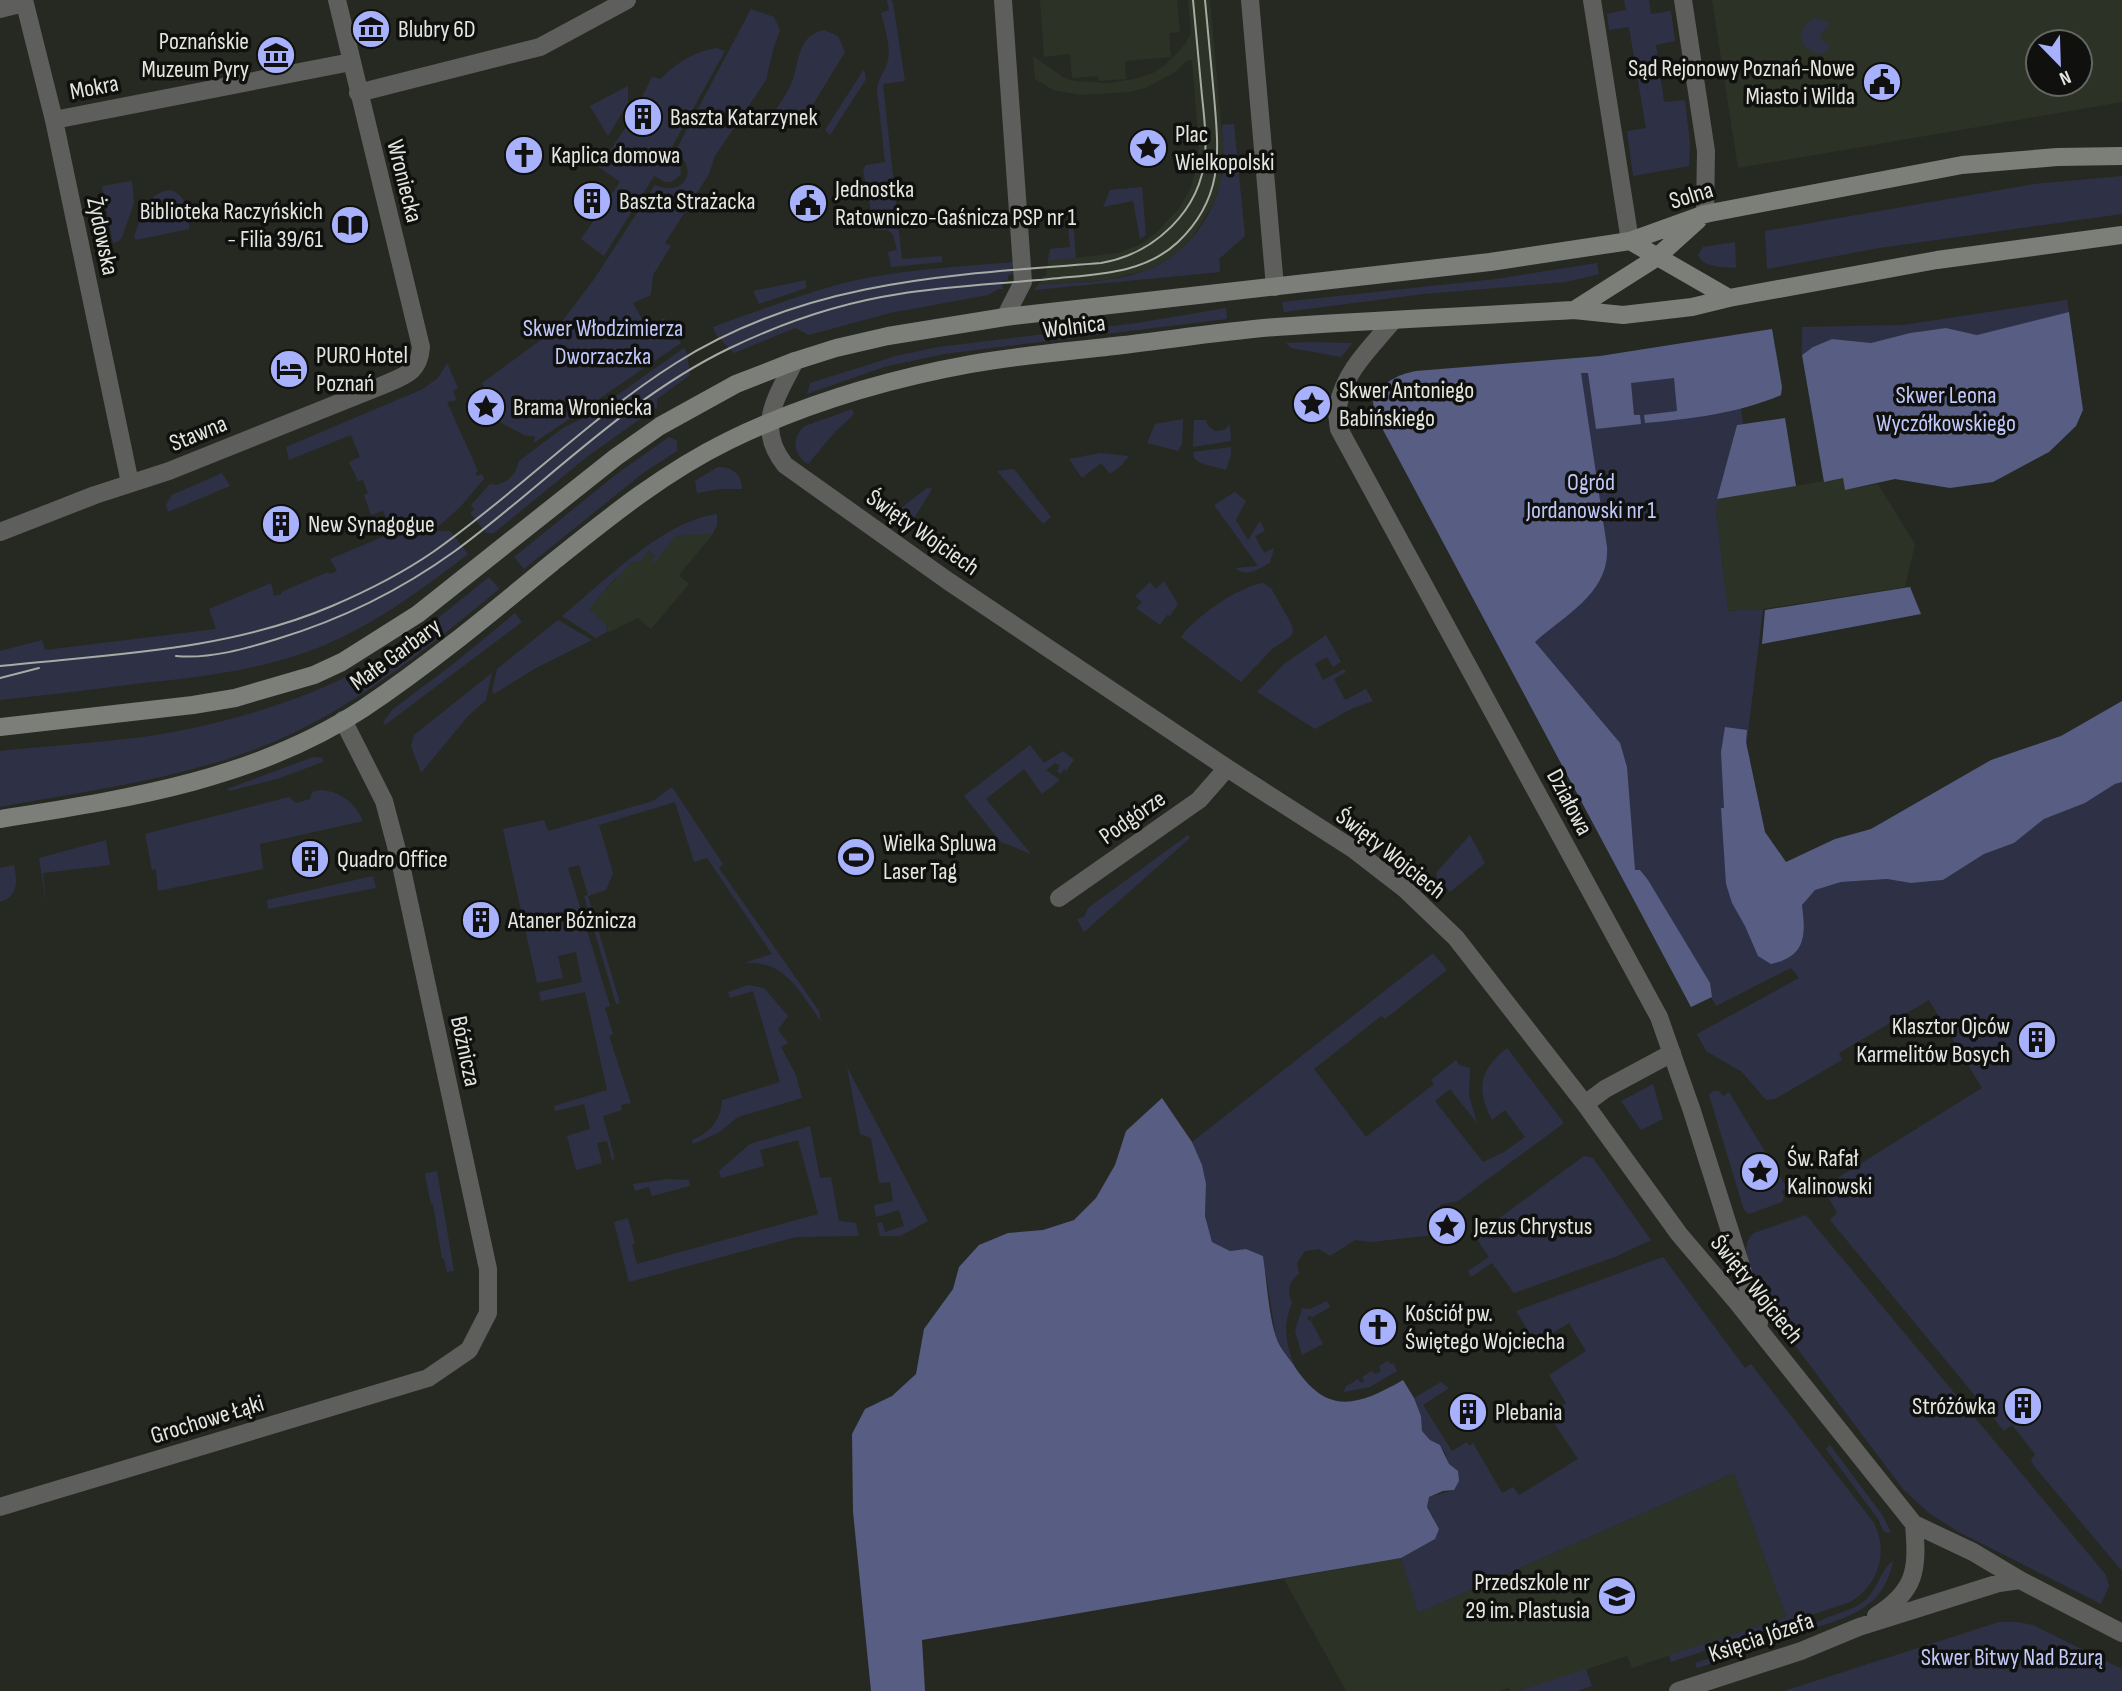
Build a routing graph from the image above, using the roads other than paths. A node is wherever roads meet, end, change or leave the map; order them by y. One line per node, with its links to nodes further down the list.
1 (337, 0): 9 (street, Wroniecka)
2 (627, 0): 10 (street)
3 (1003, 0): 20 (street)
4 (1250, 0): 17 (street)
5 (1592, 0): 15 (street)
6 (1683, 0): 13 (street)
7 (24, 1): 8 (street); 11 (street, Żydowska)
8 (0, 9)
9 (351, 62): 10 (street, Wroniecka); 11 (street, Mokra)
10 (358, 93): 23 (street, Wroniecka)
11 (54, 120): 26 (street, Żydowska)
12 (2122, 156): 13 (street, Solna)
13 (1705, 214): 15 (street, Solna); 16 (street)
14 (2122, 235): 18 (street)
15 (1630, 241): 16 (street); 17 (street, Solna)
16 (1656, 258): 18 (street); 19 (street)
17 (1275, 287): 20 (street, Wolnica)
18 (1729, 298): 19 (street)
19 (1574, 310): 21 (street)
20 (1005, 317): 22 (street, Wolnica)
21 (1392, 322): 25 (street, Wolnica); 33 (street, Działowa)
22 (794, 361): 24 (street, Wolnica); 25 (street)
23 (412, 372): 26 (street, Stawna)
24 (736, 384): 29 (street, Małe Garbary)
25 (770, 423): 28 (street, Małe Garbary); 30 (street, Święty Wojciech)
26 (130, 483): 27 (street, Stawna)
27 (0, 532)
28 (343, 720): 31 (street, Małe Garbary); 36 (street, Bóżnicza)
29 (0, 727)
30 (1227, 768): 32 (street, Podgórze); 34 (street, Święty Wojciech)
31 (0, 820)
32 (1059, 898)
33 (1672, 1053): 34 (street); 35 (street, Działowa)
34 (1586, 1104): 35 (street, Święty Wojciech)
35 (1762, 1333): 38 (street, Święty Wojciech)
36 (428, 1378): 37 (street, Grochowe Łąki)
37 (0, 1507)
38 (1914, 1524): 39 (street); 40 (street, Księcia Józefa)
39 (2020, 1580): 40 (street, Księcia Józefa); 41 (street)
40 (1859, 1627): 42 (street, Księcia Józefa)
41 (2122, 1633)
42 (1678, 1691)

